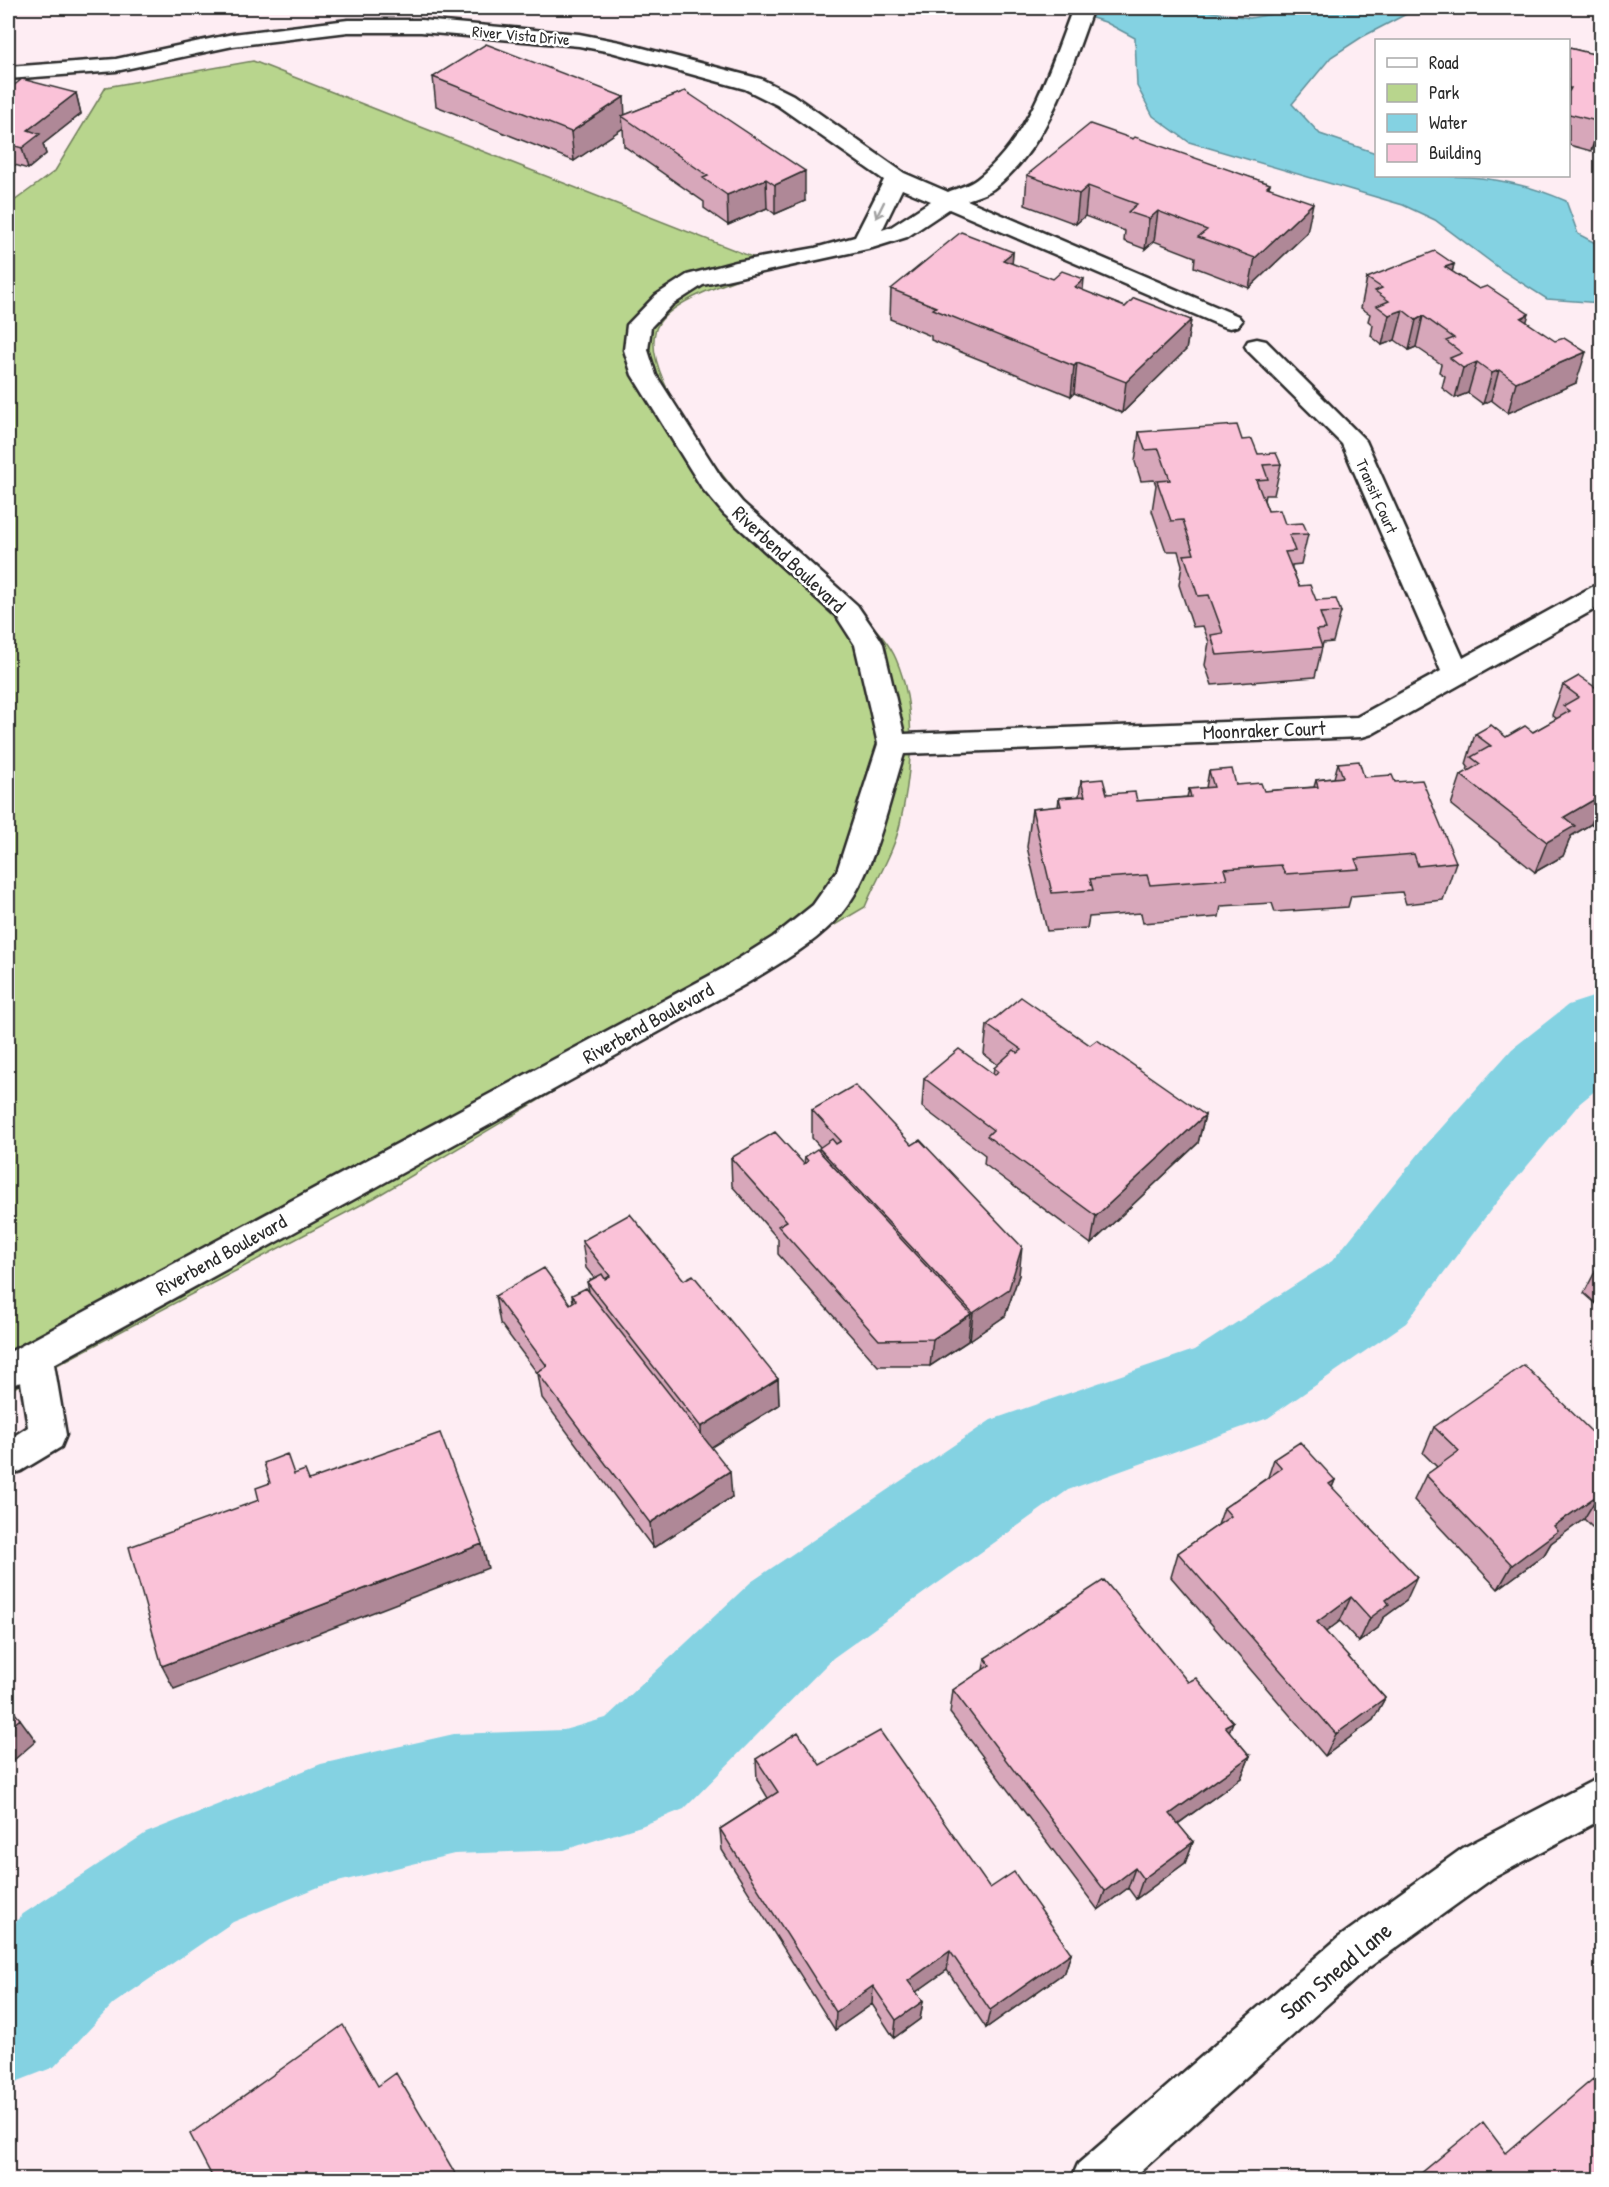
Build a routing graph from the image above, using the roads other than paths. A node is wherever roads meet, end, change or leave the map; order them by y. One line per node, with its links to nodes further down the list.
1 (1080, 14): 4 (street, Riverbend Boulevard)
2 (8, 73): 3 (street, River Vista Drive)
3 (896, 178): 4 (street, River Vista Drive); 5 (street, one-way to 5)
4 (946, 201): 5 (street, Riverbend Boulevard); 6 (street)
5 (864, 243): 10 (street, Riverbend Boulevard)
6 (1230, 321)
7 (1257, 346): 9 (street, Transit Court)
8 (1602, 592): 9 (street, Moonraker Court)
9 (1456, 674): 10 (street, Moonraker Court)
10 (892, 744): 11 (street, Riverbend Boulevard)
11 (21, 1364): 12 (street)
12 (8, 1459)
13 (1602, 1796): 14 (street, Sam Snead Lane)
14 (1094, 2180)

